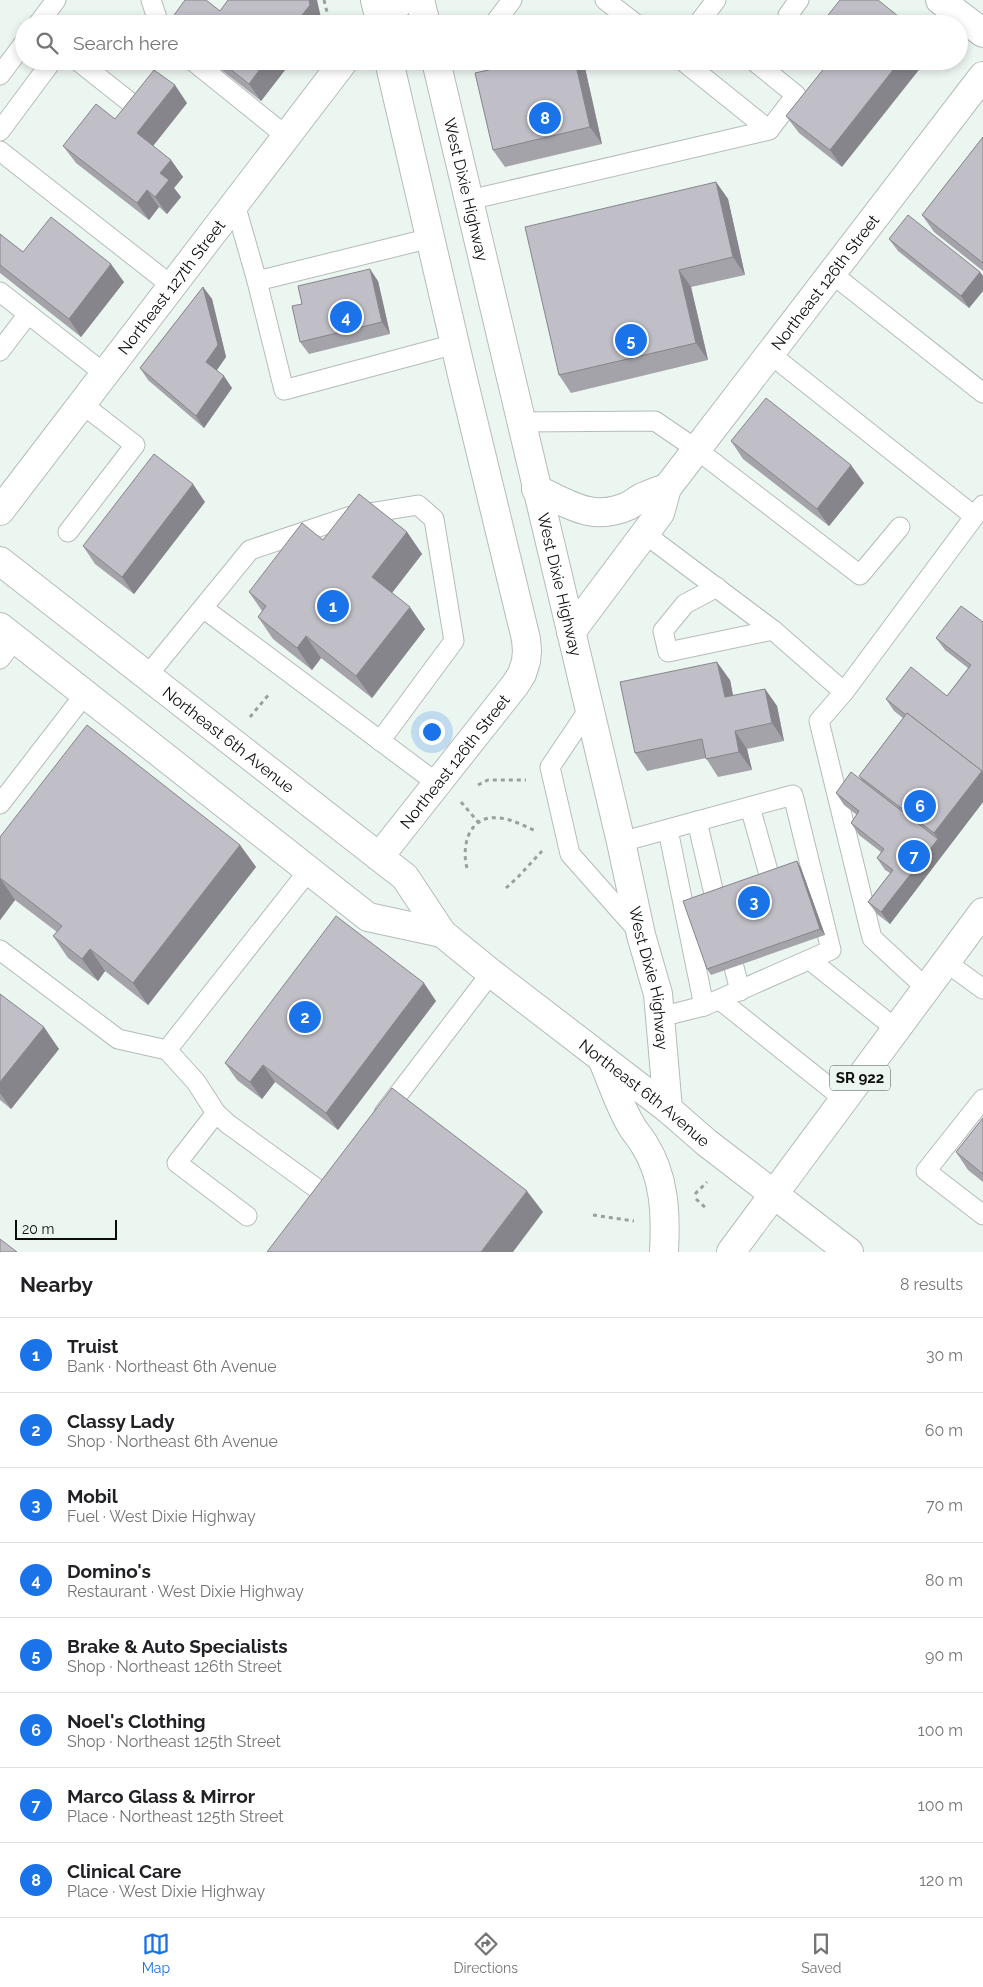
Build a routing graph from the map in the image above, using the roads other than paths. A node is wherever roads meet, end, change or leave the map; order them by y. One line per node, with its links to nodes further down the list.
1 (56, 0): 10 (lane)
2 (151, 0): 11 (lane)
3 (402, 0): 12 (main road)
4 (420, 0): 13 (main road)
5 (512, 0): 14 (lane)
6 (605, 0): 15 (lane)
7 (716, 0): 16 (lane)
8 (799, 0): 17 (lane)
9 (940, 0): 18 (main road)
10 (45, 15)
11 (156, 15)
12 (382, 15)
13 (424, 15)
14 (501, 15)
15 (624, 15)
16 (707, 15)
17 (788, 15)
18 (960, 15)
19 (968, 21): 20 (main road)
20 (983, 33)
21 (15, 55): 30 (lane)
22 (45, 70): 34 (lane)
23 (89, 70): 32 (lane)
24 (204, 70): 35 (lane)
25 (337, 70): 35 (main road, Northeast 127th Street)
26 (391, 70): 39 (main road)
27 (438, 70): 37 (main road, West Dixie Highway)
28 (694, 70): 33 (lane)
29 (765, 70): 33 (lane)
30 (0, 76)
31 (983, 76): 40 (main road, Northeast 126th Street)
32 (131, 103)
33 (769, 130): 37 (lane)
34 (0, 131)
35 (286, 136): 38 (main road, Northeast 127th Street)
36 (0, 150): 42 (lane)
37 (469, 200): 51 (main road, West Dixie Highway)
38 (235, 204): 41 (lane); 42 (main road, Northeast 127th Street)
39 (431, 238): 41 (lane); 45 (main road)
40 (831, 273): 47 (main road, Northeast 126th Street); 49 (lane)
41 (257, 281): 45 (lane)
42 (172, 286): 48 (main road, Northeast 127th Street)
43 (0, 292): 44 (lane)
44 (28, 314): 46 (lane); 48 (lane)
45 (455, 344): 71 (main road, Northeast 126th Street)
46 (0, 351)
47 (770, 354): 52 (main road, Northeast 126th Street); 56 (lane)
48 (105, 374): 50 (main road, Northeast 127th Street)
49 (983, 393)
50 (82, 404): 55 (main road, Northeast 127th Street); 58 (lane)
51 (522, 422): 52 (lane); 54 (main road, West Dixie Highway)
52 (696, 449): 53 (main road, Northeast 126th Street); 57 (lane)
53 (667, 488): 54 (main road); 59 (main road, Northeast 126th Street)
54 (536, 489): 64 (main road, West Dixie Highway)
55 (0, 511)
56 (979, 511): 67 (lane)
57 (900, 527)
58 (68, 532)
59 (644, 534): 61 (lane); 64 (main road, Northeast 126th Street)
60 (0, 561): 66 (main road, Northeast 6th Avenue)
61 (718, 587): 63 (lane); 63 (lane)
62 (203, 608): 66 (lane); 70 (lane); 70 (lane)
63 (773, 630): 67 (lane)
64 (571, 632): 69 (main road, West Dixie Highway)
65 (5, 642): 68 (main road, Northeast 6th Avenue)
66 (147, 676): 77 (main road, Northeast 6th Avenue)
67 (844, 692): 90 (lane)
68 (85, 694): 72 (lane); 78 (main road, Northeast 6th Avenue)
69 (589, 709): 76 (main road, West Dixie Highway); 83 (lane)
70 (380, 741): 71 (lane)
71 (447, 791): 77 (main road, Northeast 126th Street)
72 (0, 804)
73 (750, 807): 74 (lane); 79 (lane); 87 (lane)
74 (697, 821): 75 (lane); 80 (lane)
75 (668, 830): 76 (lane); 93 (lane)
76 (621, 842): 83 (main road, West Dixie Highway)
77 (379, 857): 82 (main road, Northeast 6th Avenue)
78 (309, 870): 82 (main road, Northeast 6th Avenue); 96 (lane)
79 (770, 878)
80 (714, 898)
81 (983, 912): 86 (main road, SR 922)
82 (442, 933): 89 (main road, Northeast 6th Avenue)
83 (641, 935): 94 (main road, West Dixie Highway)
84 (790, 947): 87 (lane)
85 (0, 950): 96 (lane)
86 (946, 962): 90 (main road, SR 922); 91 (lane)
87 (802, 963): 92 (lane); 95 (lane)
88 (734, 967): 92 (lane)
89 (491, 973): 97 (main road, Northeast 6th Avenue); 102 (lane)
90 (926, 988): 95 (main road, SR 922)
91 (983, 989)
92 (740, 991): 93 (lane)
93 (712, 1003): 94 (lane); 98 (lane)
94 (660, 1016): 100 (main road, West Dixie Highway)
95 (896, 1029): 98 (main road, SR 922)
96 (166, 1050): 101 (lane)
97 (603, 1061): 100 (main road, Northeast 6th Avenue); 109 (main road)
98 (844, 1099): 105 (main road, SR 922)
99 (983, 1099): 107 (lane)
100 (668, 1109): 105 (main road, Northeast 6th Avenue)
101 (216, 1113): 104 (lane); 108 (lane)
102 (376, 1124)
103 (335, 1178): 104 (lane)
104 (323, 1193): 106 (lane)
105 (774, 1195): 110 (main road, SR 922); 111 (main road, Northeast 6th Avenue)
106 (312, 1208)
107 (983, 1215)
108 (247, 1216)
109 (664, 1252)
110 (731, 1252)
111 (849, 1252)

